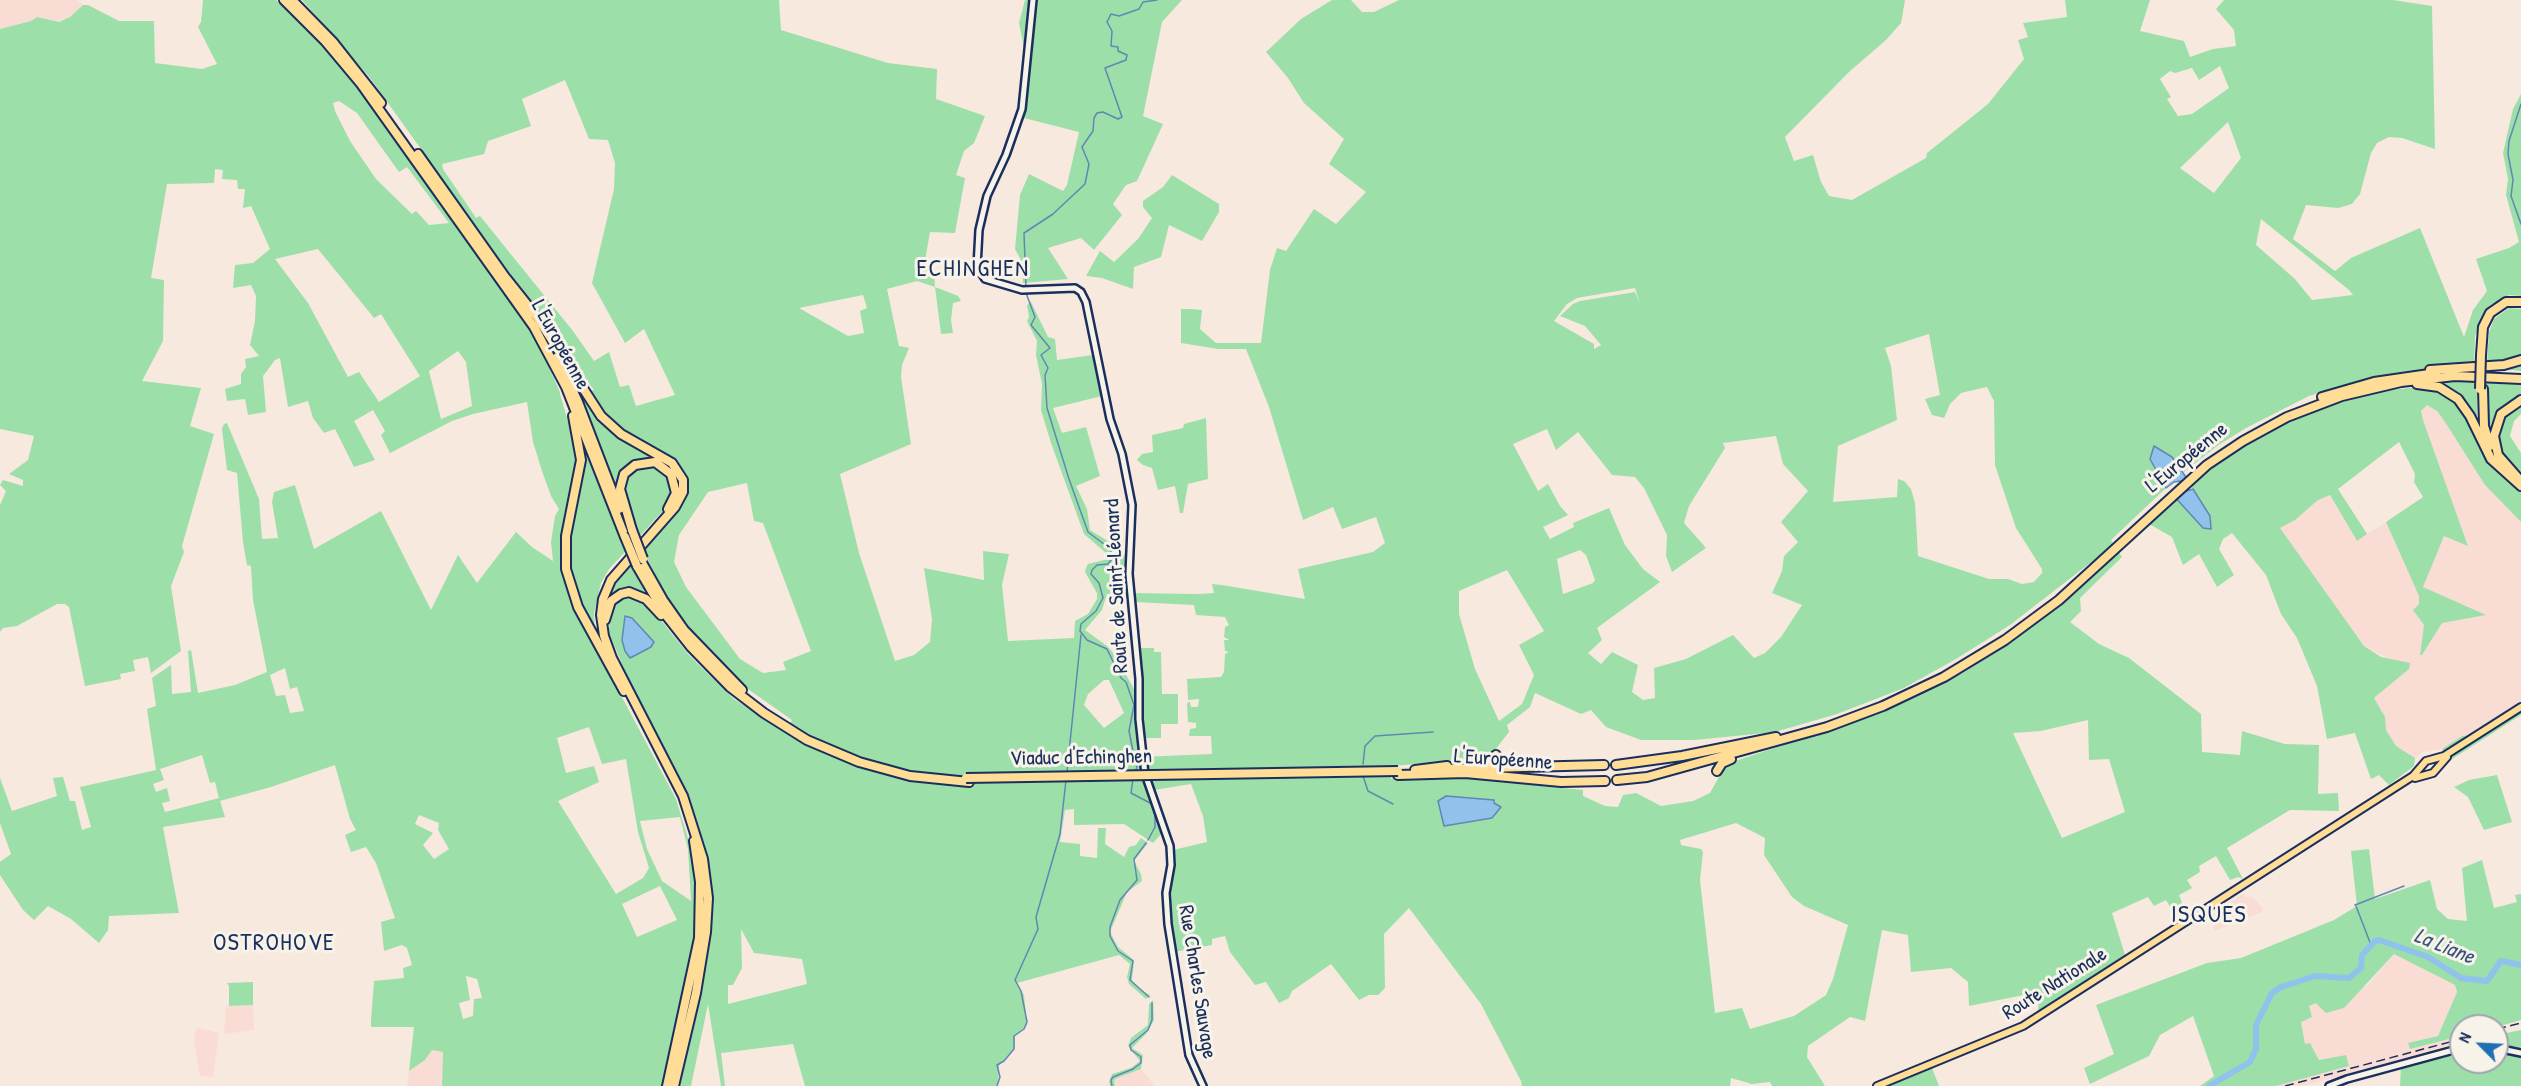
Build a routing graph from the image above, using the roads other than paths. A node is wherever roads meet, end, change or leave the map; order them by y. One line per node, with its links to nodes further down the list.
1 (284, 0): 12 (highway, L'Européenne)
2 (292, 0): 5 (highway, L'Européenne)
3 (298, 0): 5 (highway)
4 (1033, 0): 37 (street, Route de Saint-Léonard)
5 (361, 75): 6 (highway, L'Européenne)
6 (506, 278): 12 (highway, L'Européenne); 19 (highway)
7 (2521, 303): 11 (highway, bridge)
8 (2521, 360): 13 (highway)
9 (2521, 374): 13 (highway, L'Européenne)
10 (2521, 379): 13 (highway, L'Européenne)
11 (2481, 389): 15 (highway); 16 (highway)
12 (569, 393): 17 (highway, L'Européenne); 20 (highway)
13 (2323, 400): 15 (highway); 23 (highway, L'Européenne)
14 (2521, 400): 16 (highway)
15 (2502, 470): 16 (highway)
16 (2520, 481)
17 (628, 533): 18 (highway, L'Européenne, bridge); 20 (highway)
18 (641, 562): 22 (highway); 22 (highway, L'Européenne)
19 (631, 694): 22 (highway); 39 (highway)
20 (633, 708): 39 (highway)
21 (2521, 708): 26 (main road); 30 (main road)
22 (774, 718): 33 (highway, Viaduc d'Echinghen, bridge); 33 (highway, Viaduc d'Echinghen, bridge)
23 (1794, 735): 24 (highway); 29 (highway)
24 (1773, 743): 32 (highway); 35 (highway)
25 (1496, 755): 31 (highway)
26 (2431, 760): 27 (main road); 30 (main road)
27 (2423, 764): 34 (main road); 38 (main road)
28 (1604, 765): 31 (highway, L'Européenne)
29 (1616, 765)
30 (2436, 769): 34 (main road)
31 (1412, 770): 33 (highway, L'Européenne)
32 (1717, 771)
33 (1398, 773): 36 (highway, L'Européenne)
34 (2429, 774): 38 (main road)
35 (1617, 780)
36 (1605, 781)
37 (1170, 846): 43 (street, Rue Charles Sauvage)
38 (2238, 888): 44 (main road, Route Nationale)
39 (704, 918): 41 (highway); 42 (highway)
40 (2449, 1051): 45 (street)
41 (667, 1086)
42 (674, 1086)
43 (1203, 1086)
44 (1877, 1086)
45 (2329, 1086)

